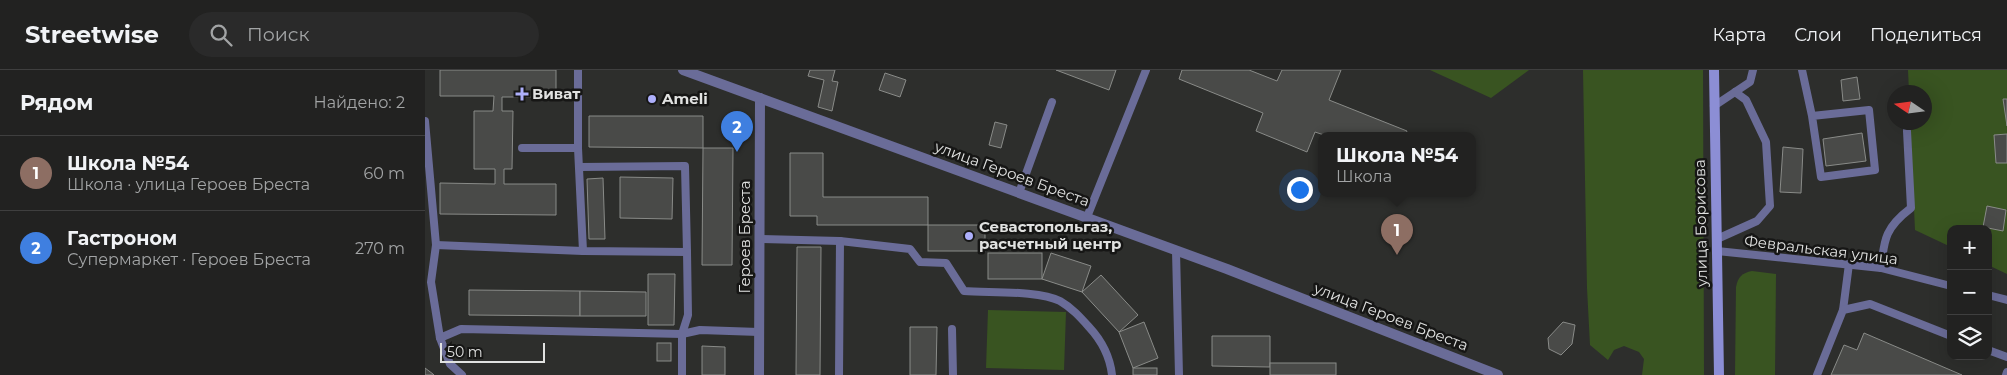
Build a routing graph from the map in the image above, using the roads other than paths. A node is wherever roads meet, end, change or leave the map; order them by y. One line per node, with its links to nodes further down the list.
1 (578, 70): 15 (lane)
2 (683, 70): 8 (street, улица Героев Бреста)
3 (1146, 70): 18 (lane)
4 (1714, 70): 10 (main road, улица Борисова)
5 (1753, 70): 7 (lane)
6 (1802, 70): 11 (lane)
7 (1735, 92): 10 (lane); 20 (lane)
8 (760, 98): 17 (street, улица Героев Бреста); 19 (street, Героев Бреста)
9 (1052, 102): 17 (lane)
10 (1714, 106): 20 (main road, улица Борисова)
11 (1812, 116): 11 (lane)
12 (425, 121): 22 (lane)
13 (1907, 131): 28 (lane)
14 (522, 148): 15 (lane)
15 (578, 148): 16 (lane)
16 (580, 167): 23 (lane); 26 (lane)
17 (1019, 192): 18 (street, улица Героев Бреста)
18 (1087, 217): 24 (street, улица Героев Бреста)
19 (761, 239): 21 (lane); 35 (street, Героев Бреста)
20 (1717, 239): 25 (main road, улица Борисова)
21 (840, 241): 44 (lane); 46 (lane)
22 (436, 245): 23 (lane); 29 (lane)
23 (583, 251): 26 (lane)
24 (1175, 251): 47 (lane); 48 (street, улица Героев Бреста)
25 (1717, 251): 27 (lane, Февральская улица); 49 (main road, улица Борисова)
26 (687, 252): 36 (lane)
27 (1849, 264): 28 (lane, Февральская улица); 33 (lane)
28 (1881, 268): 30 (lane, Февральская улица)
29 (428, 280): 38 (lane)
30 (1947, 285)
31 (1992, 296): 32 (lane)
32 (2007, 300)
33 (1843, 310): 37 (lane); 50 (lane)
34 (952, 329): 45 (lane)
35 (759, 332): 36 (lane); 43 (street, Героев Бреста)
36 (682, 334): 38 (lane); 42 (lane)
37 (1947, 334)
38 (440, 338): 41 (lane)
39 (1992, 351): 40 (lane)
40 (2007, 357)
41 (462, 375)
42 (682, 375)
43 (759, 375)
44 (839, 375)
45 (953, 375)
46 (1112, 375)
47 (1179, 375)
48 (1498, 375)
49 (1719, 375)
50 (1817, 375)

